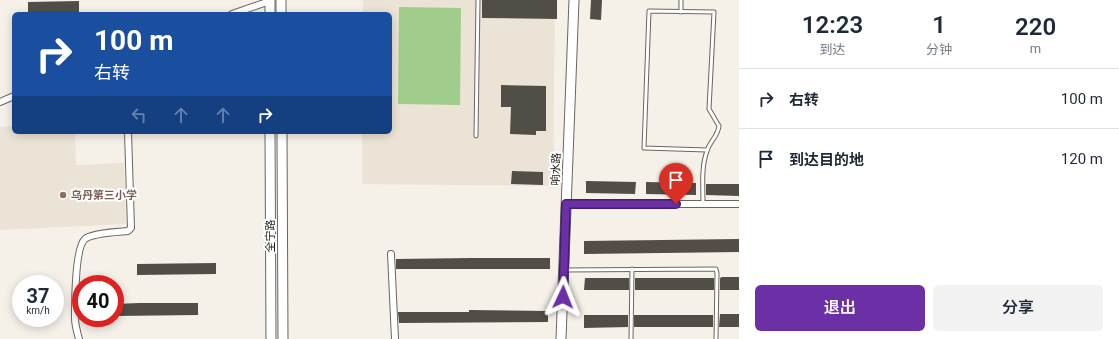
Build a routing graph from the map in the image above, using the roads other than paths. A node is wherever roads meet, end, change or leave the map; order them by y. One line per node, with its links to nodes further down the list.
1 (281, 0): 8 (main road)
2 (478, 0): 15 (lane)
3 (574, 0): 17 (main road, 响水路)
4 (681, 0): 9 (lane)
5 (270, 1): 6 (street); 7 (main road)
6 (238, 12)
7 (270, 12)
8 (281, 12)
9 (681, 12): 16 (lane); 16 (lane)
10 (12, 97): 11 (street)
11 (0, 102)
12 (128, 134): 23 (street)
13 (270, 134): 24 (main road, 全宁路)
14 (282, 134): 25 (main road, 全宁路)
15 (476, 136)
16 (707, 150): 18 (lane)
17 (566, 204): 18 (street); 22 (main road, 响水路)
18 (703, 204): 19 (street)
19 (739, 204)
20 (391, 254): 26 (street)
21 (632, 269): 22 (lane); 28 (lane); 29 (lane)
22 (564, 270): 27 (main road, 响水路)
23 (79, 339)
24 (271, 339)
25 (283, 339)
26 (395, 339)
27 (561, 339)
28 (631, 339)
29 (716, 339)

